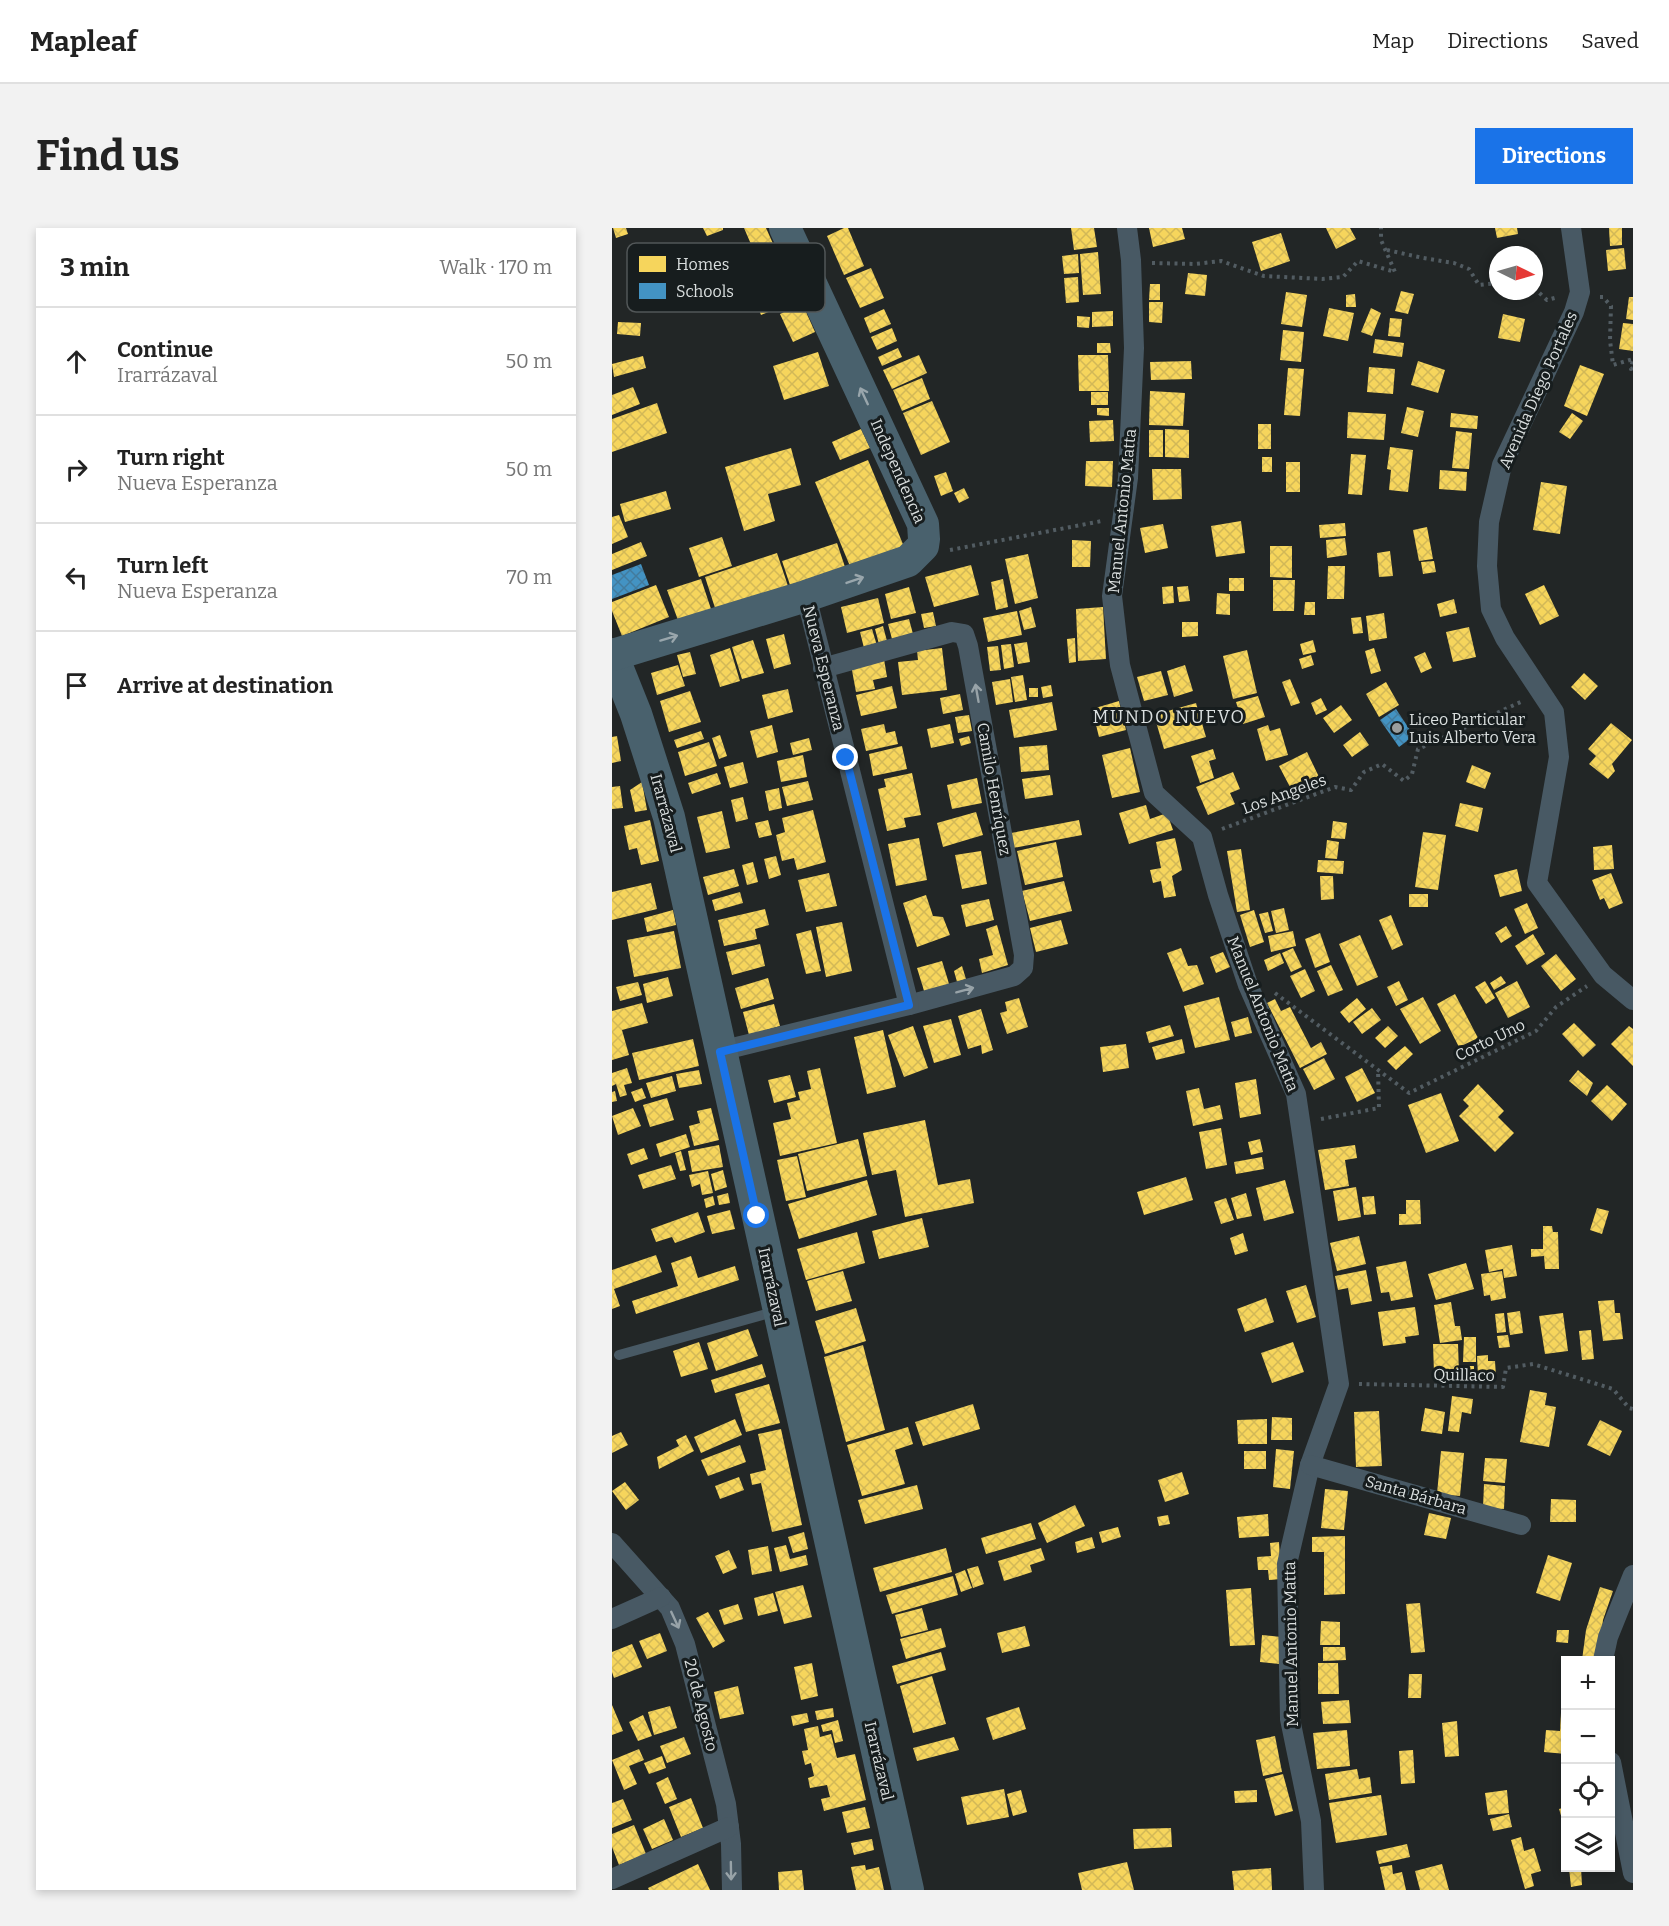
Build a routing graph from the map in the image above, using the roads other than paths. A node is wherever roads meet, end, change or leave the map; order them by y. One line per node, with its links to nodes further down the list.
1 (785, 228): 4 (main road, Independencia, one-way to 1)
2 (1127, 228): 14 (street, Manuel Antonio Matta)
3 (1571, 228): 9 (street, Avenida Diego Portales)
4 (792, 243)
5 (824, 312): 6 (main road, Independencia, one-way to 5)
6 (806, 596): 7 (main road, Independencia, one-way to 6); 8 (street, Nueva Esperanza)
7 (612, 654): 11 (main road, Irarrázaval)
8 (823, 668): 10 (street, Nueva Esperanza); 10 (street, Camilo Henríquez, one-way to 8)
9 (1633, 1000)
10 (909, 1005): 11 (street)
11 (720, 1052): 12 (main road, Irarrázaval)
12 (778, 1311): 13 (lane); 26 (main road, Irarrázaval)
13 (619, 1355)
14 (1310, 1465): 15 (street, Santa Bárbara); 27 (street, Manuel Antonio Matta)
15 (1521, 1525)
16 (612, 1543): 18 (street, 20 de Agosto)
17 (1633, 1575): 20 (street)
18 (661, 1597): 19 (street); 22 (street, 20 de Agosto, one-way to 22)
19 (612, 1619)
20 (1604, 1656)
21 (1611, 1764): 23 (street)
22 (729, 1827): 24 (street); 25 (street, 20 de Agosto, one-way to 25)
23 (1633, 1873)
24 (612, 1879)
25 (732, 1890)
26 (908, 1890)
27 (1314, 1890)

